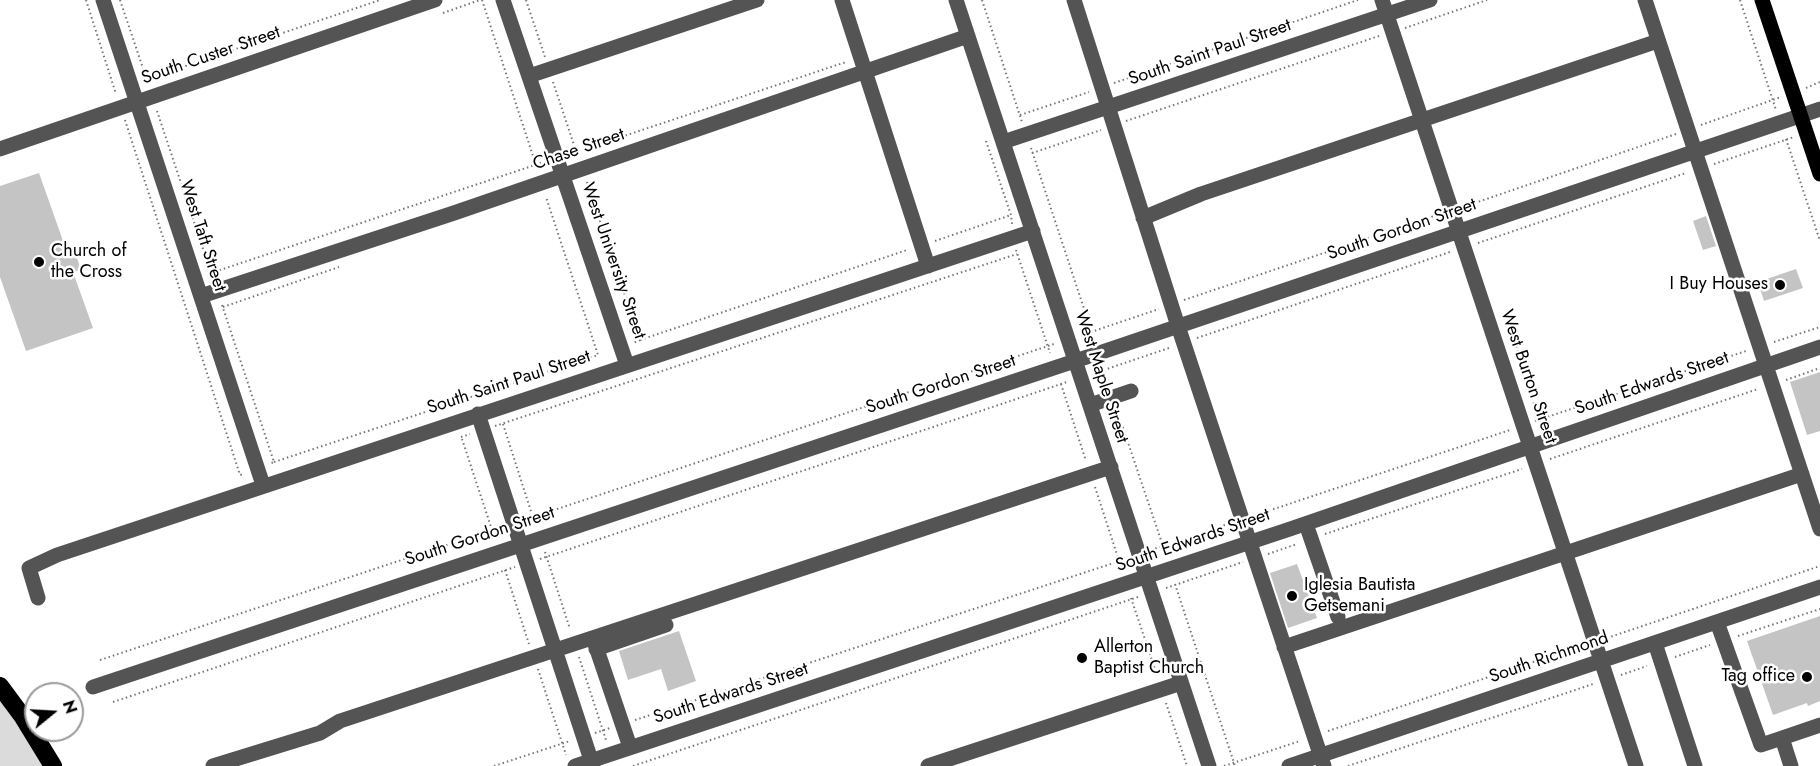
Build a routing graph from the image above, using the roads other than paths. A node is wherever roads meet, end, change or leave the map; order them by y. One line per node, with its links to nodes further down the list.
1 (103, 0): 16 (street, West Taft Street)
2 (435, 0): 16 (street, South Custer Street)
3 (503, 0): 15 (street, West University Street)
4 (757, 0): 15 (street)
5 (842, 0): 14 (street)
6 (956, 0): 12 (street, West Maple Street)
7 (1075, 0): 17 (street)
8 (1430, 0): 11 (street, South Saint Paul Street)
9 (1645, 0): 13 (street)
10 (1762, 0): 19 (main road)
11 (1384, 7): 17 (street, South Saint Paul Street); 20 (street, West Burton Street)
12 (968, 36): 14 (street, Chase Street); 21 (street, West Maple Street)
13 (1658, 41): 20 (street); 23 (street)
14 (862, 64): 25 (street, Chase Street); 29 (street)
15 (529, 76): 25 (street, West University Street)
16 (137, 102): 22 (street, South Custer Street); 30 (street, West Taft Street)
17 (1108, 108): 21 (street, South Saint Paul Street); 26 (street)
18 (1820, 109): 19 (street, South Gordon Street)
19 (1800, 116): 23 (street, South Gordon Street); 24 (main road)
20 (1421, 120): 26 (street); 28 (street, West Burton Street)
21 (1003, 142): 27 (street, West Maple Street)
22 (0, 149)
23 (1694, 152): 28 (street, South Gordon Street); 35 (street)
24 (1820, 174)
25 (564, 175): 30 (street, Chase Street); 34 (street, West University Street)
26 (1143, 218): 31 (street)
27 (1033, 231): 29 (street, South Saint Paul Street); 33 (street, West Maple Street)
28 (1458, 232): 31 (street, South Gordon Street); 39 (street, West Burton Street)
29 (928, 266): 34 (street, South Saint Paul Street)
30 (201, 296): 42 (street, West Taft Street)
31 (1178, 326): 33 (street, South Gordon Street); 45 (street)
32 (1820, 347): 35 (street, South Edwards Street)
33 (1076, 360): 37 (street, West Maple Street); 46 (street, South Gordon Street)
34 (627, 365): 38 (street, South Saint Paul Street)
35 (1767, 366): 39 (street, South Edwards Street); 41 (street)
36 (1131, 391): 37 (street)
37 (1090, 405): 40 (street, West Maple Street)
38 (478, 414): 42 (street, South Saint Paul Street); 46 (street)
39 (1531, 446): 43 (street, South Edwards Street); 47 (street, West Burton Street)
40 (1111, 467): 48 (street, West Maple Street); 54 (street)
41 (1802, 474): 44 (street); 47 (street)
42 (263, 485): 50 (street, South Saint Paul Street)
43 (1306, 524): 45 (street, South Edwards Street); 51 (street)
44 (1820, 529)
45 (1250, 543): 48 (street, South Edwards Street); 56 (street)
46 (519, 545): 57 (street); 61 (street, South Gordon Street)
47 (1566, 553): 56 (street); 58 (street, West Burton Street)
48 (1147, 577): 59 (street, West Maple Street); 64 (street, South Edwards Street)
49 (1820, 587): 52 (street, South Richmond)
50 (38, 598)
51 (1338, 617)
52 (1717, 622): 55 (street, South Richmond); 63 (street)
53 (666, 625): 54 (street)
54 (595, 643): 57 (street); 64 (street)
55 (1655, 643): 58 (street, South Richmond); 74 (street)
56 (1284, 647): 66 (street)
57 (554, 651): 67 (street); 69 (street)
58 (1601, 662): 66 (street, South Richmond); 73 (street, West Burton Street)
59 (1181, 683): 70 (street); 71 (street, West Maple Street)
60 (0, 686): 68 (highway)
61 (93, 687)
62 (1820, 725): 63 (street)
63 (1782, 738): 75 (street)
64 (630, 747): 67 (street, South Edwards Street)
65 (571, 760): 67 (street, South Edwards Street)
66 (1322, 761): 72 (street, South Richmond)
67 (592, 763)
68 (53, 766)
69 (213, 766)
70 (928, 766)
71 (1209, 766)
72 (1289, 766)
73 (1636, 766)
74 (1695, 766)
75 (1791, 766)

